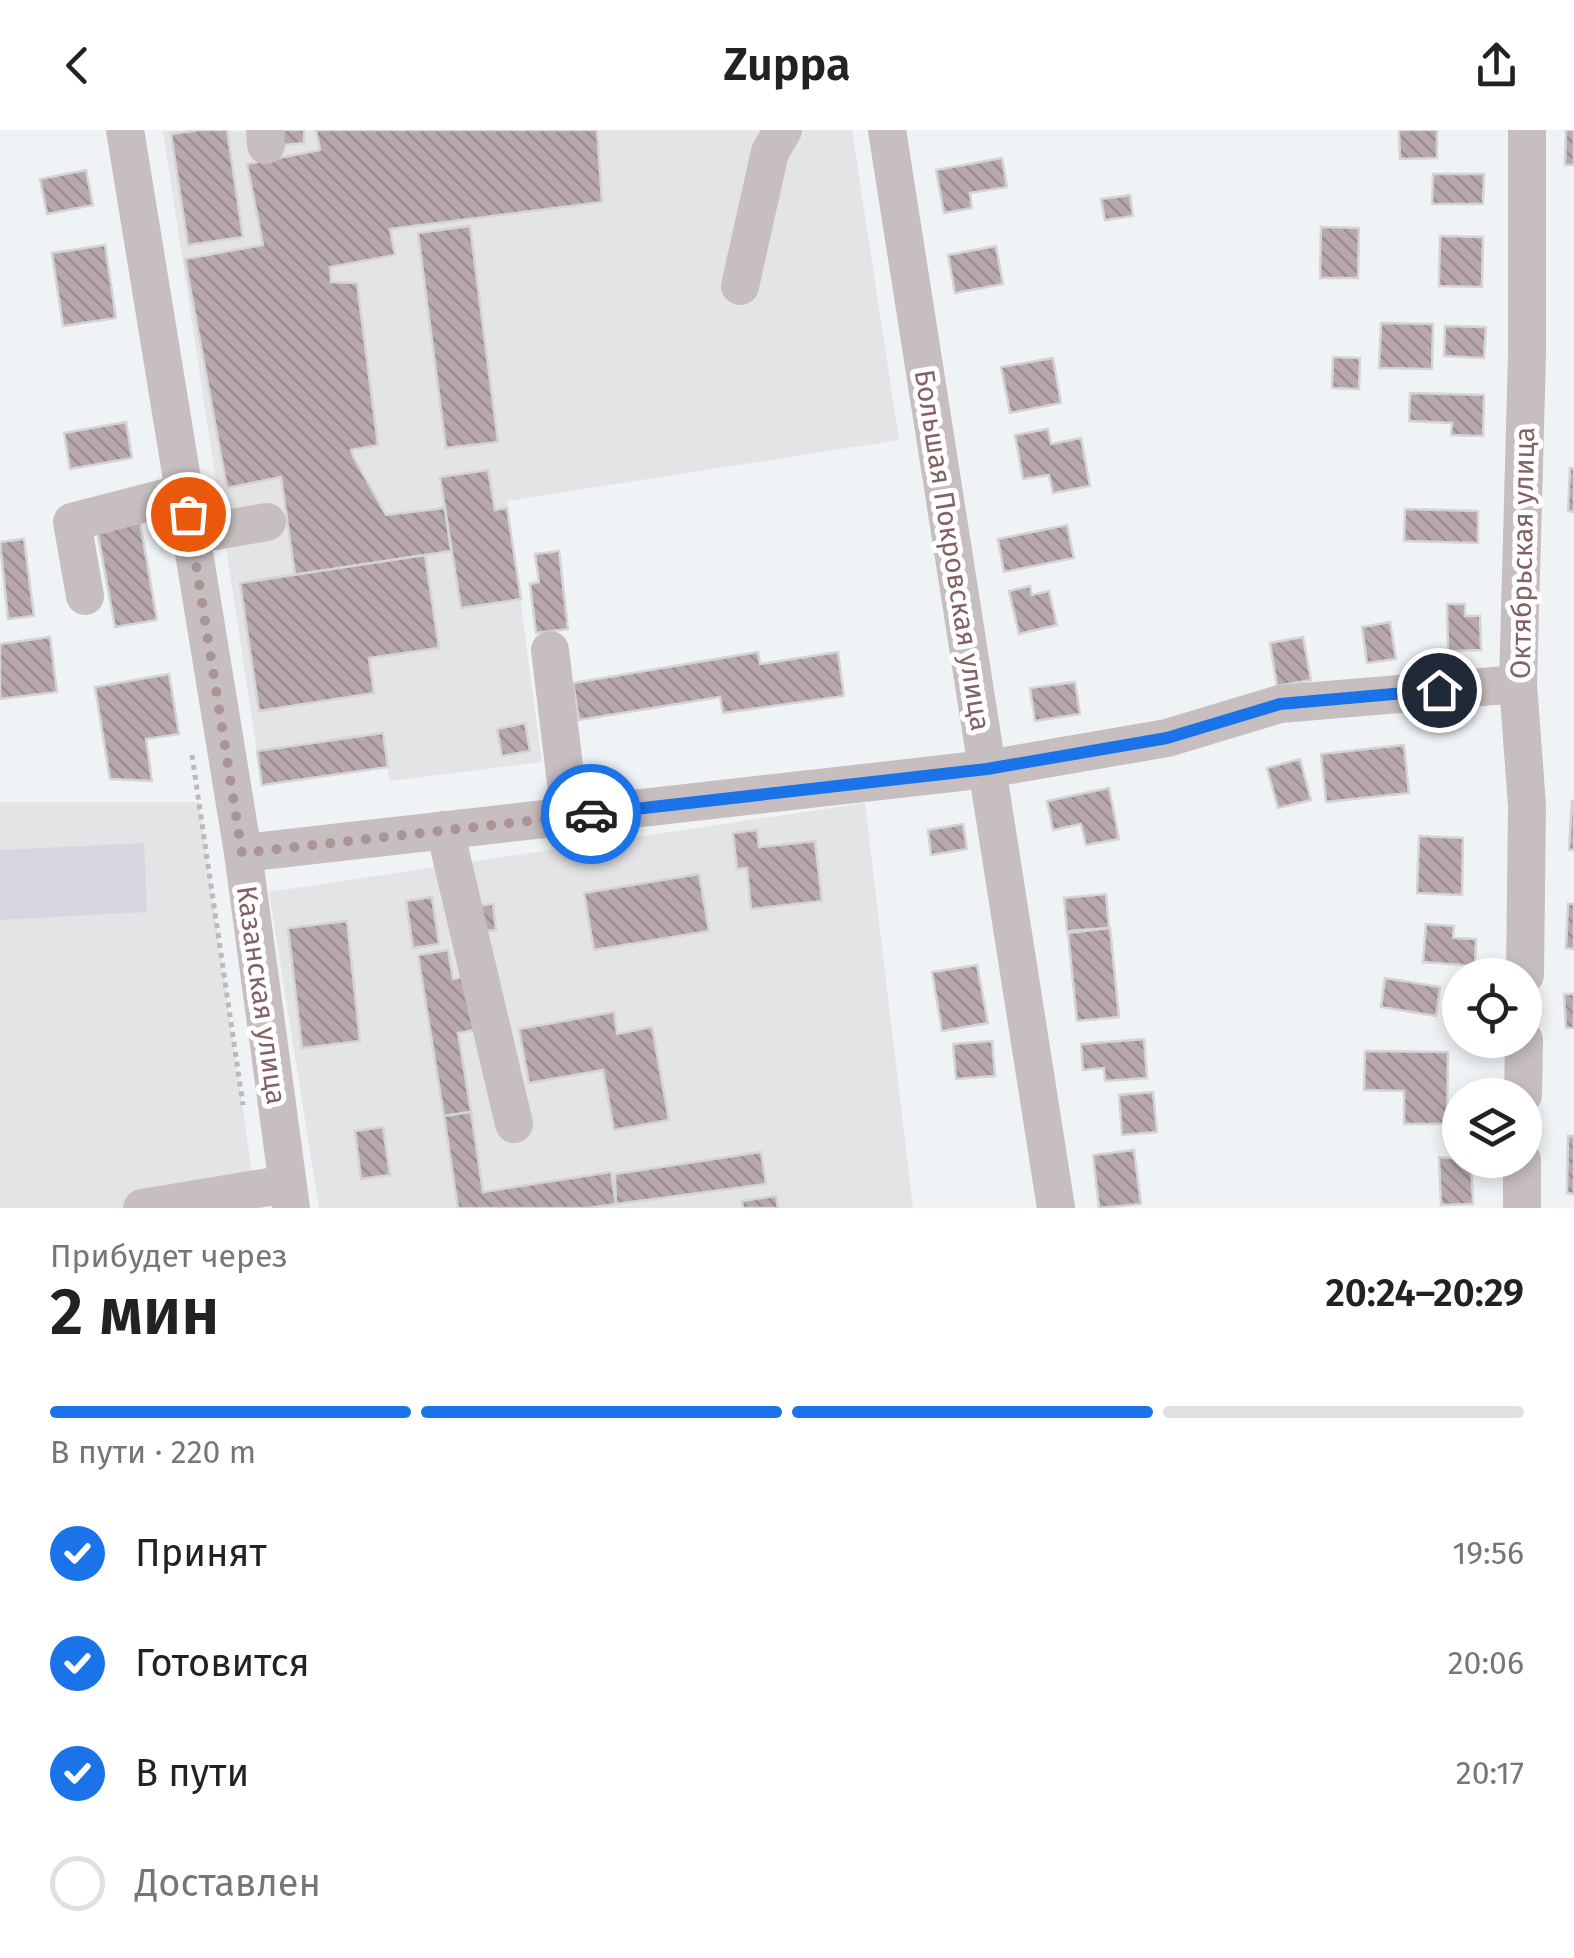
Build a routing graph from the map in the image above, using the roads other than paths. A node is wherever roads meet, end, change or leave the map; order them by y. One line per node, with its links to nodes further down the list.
1 (125, 130): 6 (street, Казанская улица)
2 (783, 130): 5 (street)
3 (887, 130): 12 (street, Большая Покровская улица)
4 (1527, 130): 11 (street, Октябрьская улица)
5 (740, 286)
6 (184, 493): 8 (street, Казанская улица); 9 (street)
7 (268, 522): 8 (street)
8 (191, 535): 15 (street, Казанская улица)
9 (85, 596)
10 (550, 650): 13 (street)
11 (1518, 684): 12 (street); 16 (street, Октябрьская улица)
12 (987, 769): 13 (street); 21 (street, Большая Покровская улица)
13 (570, 816): 14 (street)
14 (444, 830): 15 (street); 17 (street)
15 (242, 853): 19 (street, Казанская улица)
16 (1525, 958)
17 (514, 1124)
18 (1522, 1178): 22 (street)
19 (289, 1196): 20 (street)
20 (142, 1208)
21 (1056, 1208)
22 (1522, 1208)

